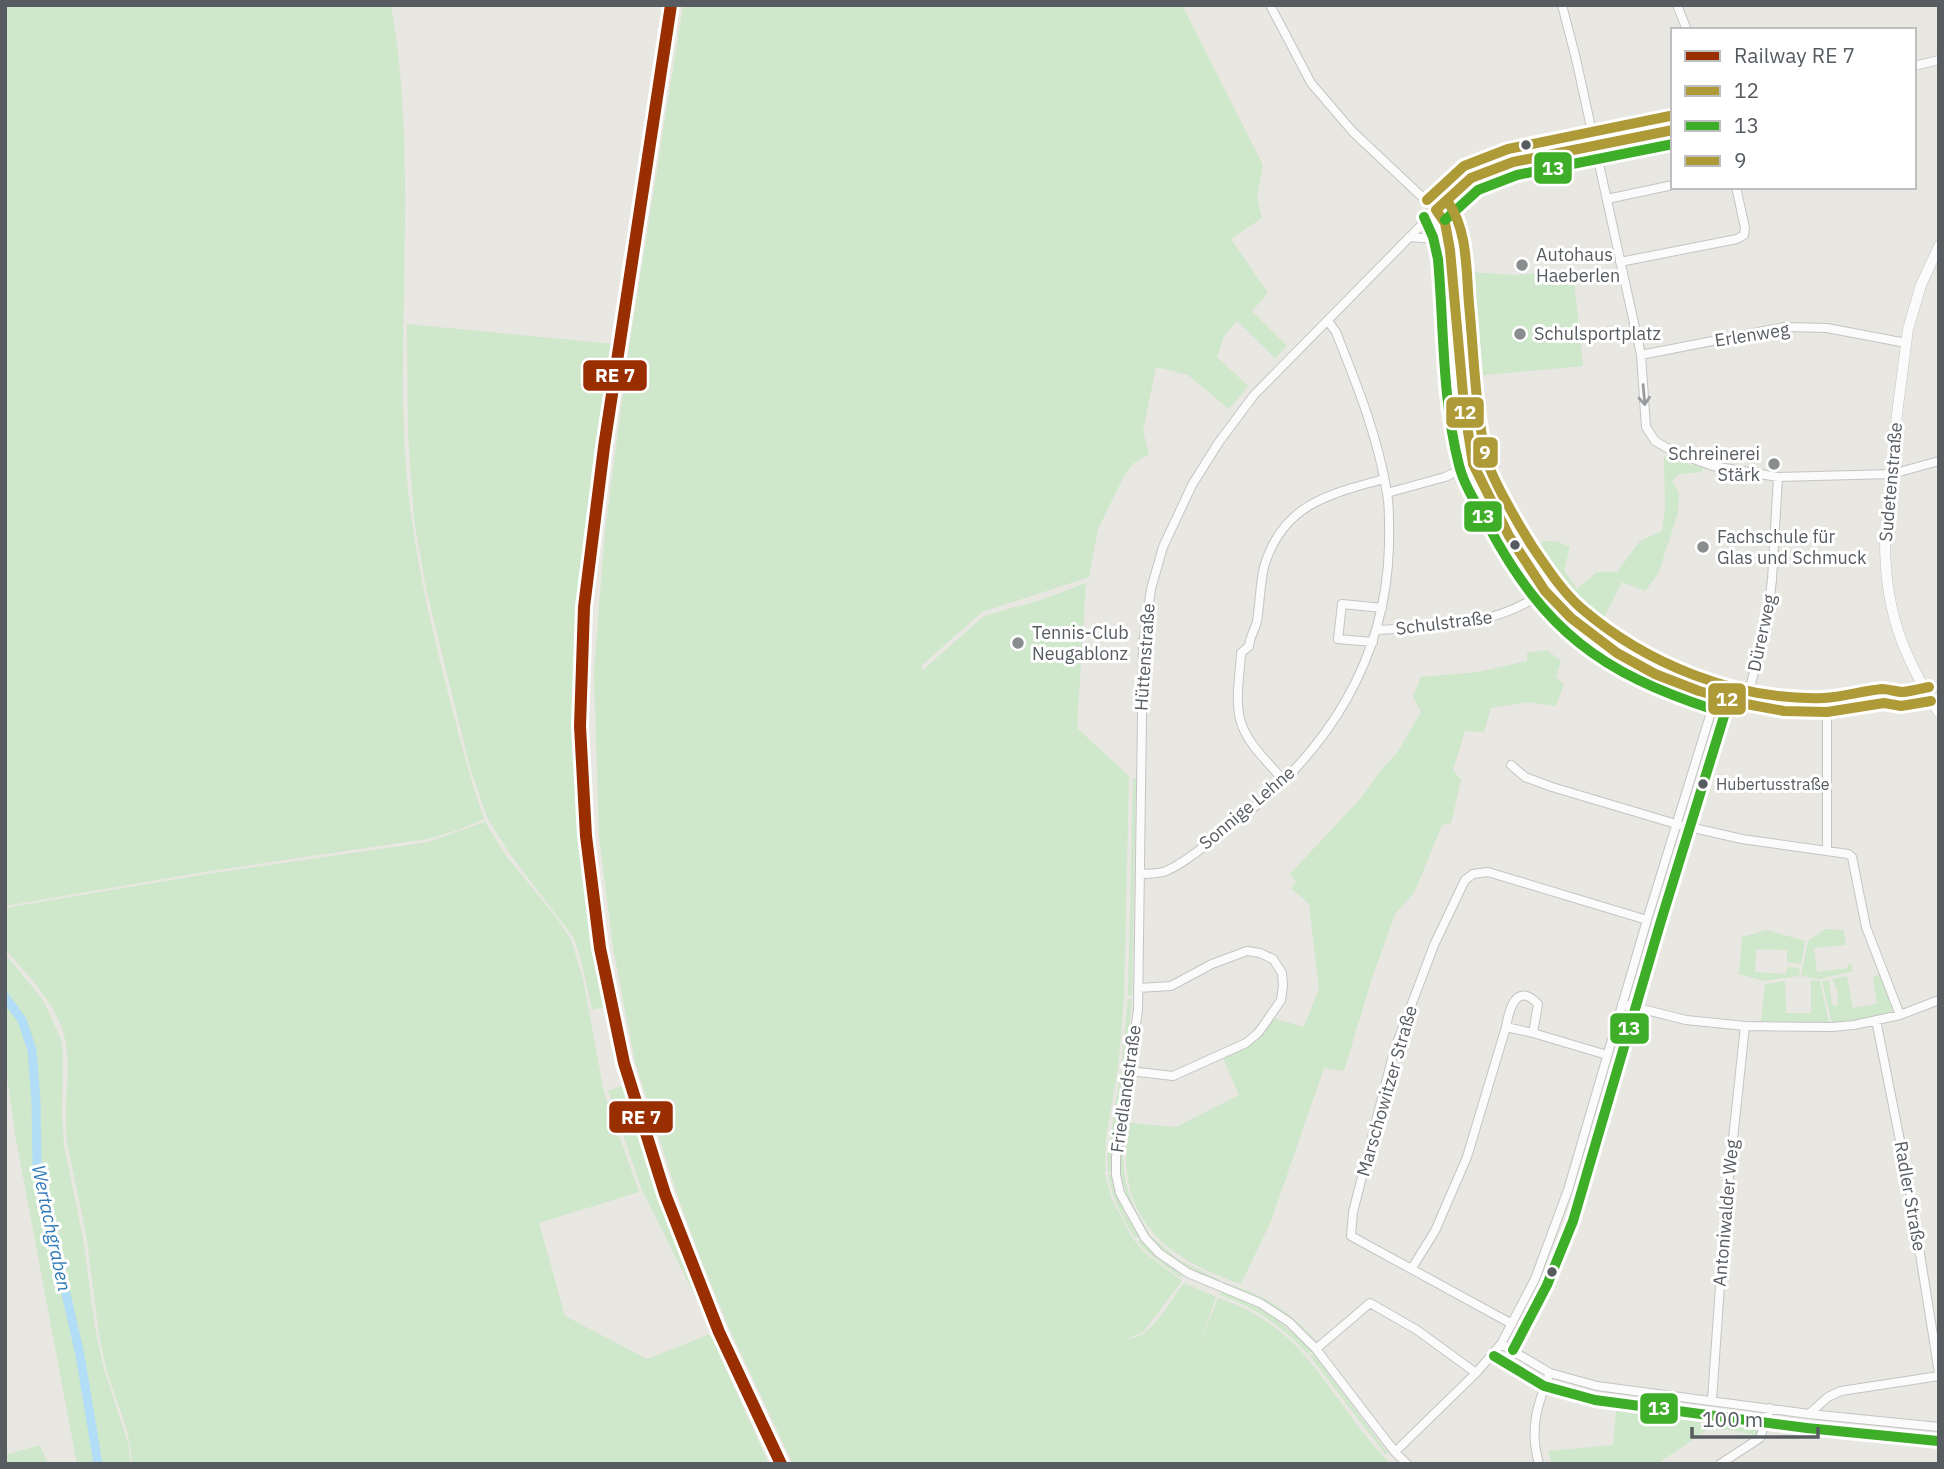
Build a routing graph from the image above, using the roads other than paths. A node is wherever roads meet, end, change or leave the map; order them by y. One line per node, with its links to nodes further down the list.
1 (1270, 5): 12 (street)
2 (1562, 5): 8 (street)
3 (1677, 5): 4 (street)
4 (1687, 28)
5 (1939, 60): 6 (street)
6 (1916, 66)
7 (1671, 130): 8 (street, Hüttenstraße)
8 (1595, 145): 11 (street); 12 (street, Hüttenstraße)
9 (1671, 186): 11 (street)
10 (1736, 189): 16 (street)
11 (1607, 199): 16 (street)
12 (1436, 210): 13 (street, Hüttenstraße); 14 (street)
13 (1409, 237): 14 (street); 17 (street, Hüttenstraße)
14 (1449, 243): 21 (street)
15 (1939, 246): 18 (street, Sudetenstraße)
16 (1620, 262): 19 (street)
17 (1328, 321): 24 (street, Sonnige Lehne); 41 (street, Hüttenstraße)
18 (1906, 342): 19 (street, Erlenweg); 22 (street, Sudetenstraße)
19 (1641, 355): 23 (street, one-way to 23)
20 (1939, 461): 22 (street)
21 (1473, 464): 25 (street); 26 (street)
22 (1892, 474): 23 (street); 30 (street, Sudetenstraße)
23 (1778, 477): 34 (street, Dürerweg)
24 (1384, 479): 25 (street, Sonnige Lehne); 38 (street)
25 (1387, 493): 27 (street, Sonnige Lehne)
26 (1545, 591): 28 (street, Schulstraße); 31 (street)
27 (1382, 608): 28 (street, Sonnige Lehne); 29 (street)
28 (1378, 630): 29 (street, Sonnige Lehne)
29 (1374, 642): 38 (street, Sonnige Lehne)
30 (1922, 686): 32 (street, Sudetenstraße); 33 (street)
31 (1716, 696): 34 (street); 39 (street)
32 (1931, 701): 33 (street); 36 (street, Sudetenstraße)
33 (1884, 703): 35 (street)
34 (1746, 704): 35 (street)
35 (1827, 712): 40 (street)
36 (1939, 713)
37 (1511, 765): 39 (street)
38 (1284, 781): 41 (street, Sonnige Lehne)
39 (1676, 824): 40 (street); 42 (street)
40 (1827, 850): 46 (street)
41 (1140, 874): 43 (street, Friedlandstraße)
42 (1647, 920): 45 (street); 53 (street, Marschowitzer Straße)
43 (1138, 988): 52 (street, Friedlandstraße); 52 (street)
44 (1939, 1000): 46 (street)
45 (1622, 1004): 48 (street); 51 (street)
46 (1900, 1015): 47 (street)
47 (1877, 1020): 48 (street); 59 (street, Radler Straße)
48 (1745, 1026): 60 (street, Antoniwalder Weg)
49 (1506, 1027): 50 (street); 50 (street); 53 (street)
50 (1533, 1033): 51 (street)
51 (1607, 1055): 54 (street)
52 (1130, 1071): 56 (street, Friedlandstraße)
53 (1412, 1268): 54 (street, Marschowitzer Straße)
54 (1512, 1324): 55 (street)
55 (1501, 1343): 57 (street); 58 (street)
56 (1316, 1349): 57 (street); 64 (street, Friedlandstraße)
57 (1476, 1373): 64 (street)
58 (1550, 1373): 60 (street); 66 (street)
59 (1939, 1374): 62 (street)
60 (1712, 1400): 61 (street)
61 (1770, 1408): 62 (street); 67 (street)
62 (1809, 1414): 63 (street)
63 (1939, 1427)
64 (1395, 1452): 65 (street, Friedlandstraße)
65 (1407, 1464)
66 (1539, 1464)
67 (1720, 1464)

